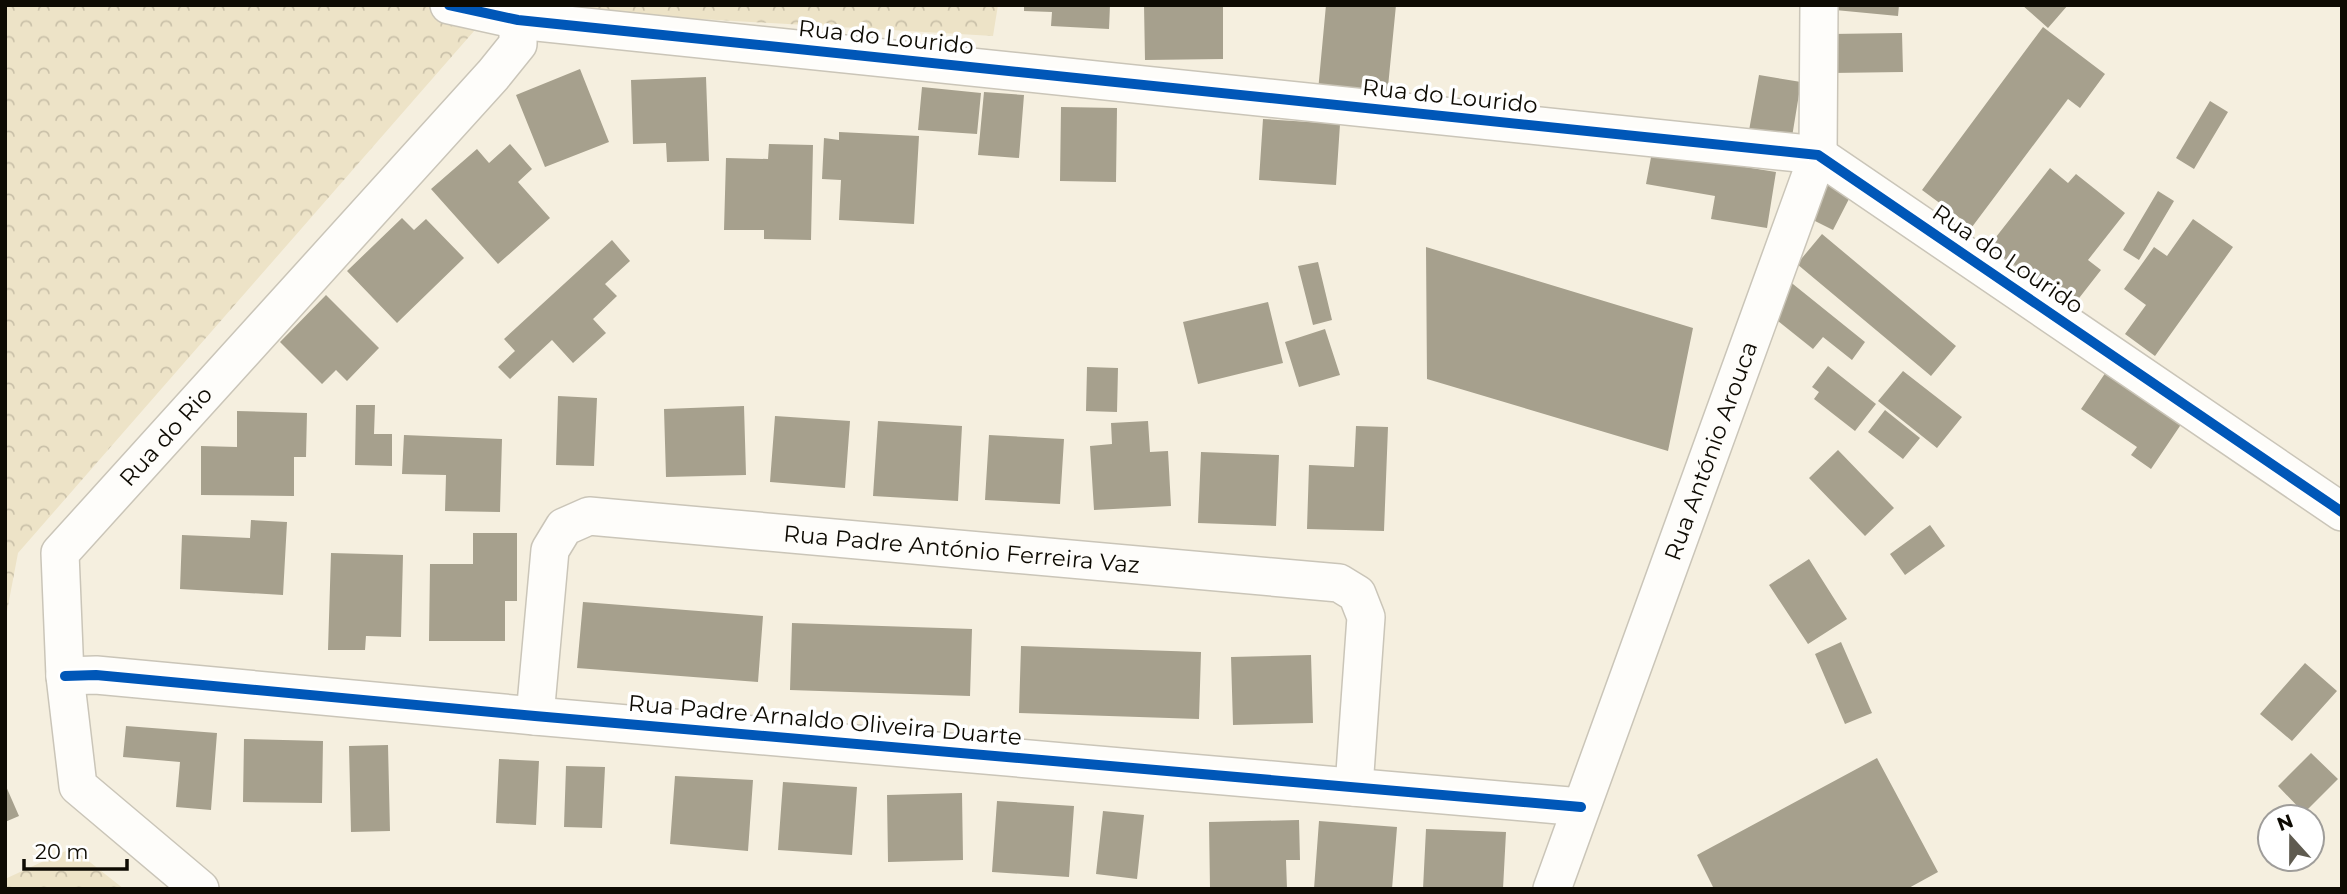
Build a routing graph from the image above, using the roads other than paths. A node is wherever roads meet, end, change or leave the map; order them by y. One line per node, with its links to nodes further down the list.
1 (449, 5): 3 (street, Rua do Lourido)
2 (1819, 5): 4 (street, Rua António Arouca)
3 (518, 20): 4 (street, Rua do Lourido); 6 (street, Rua do Rio)
4 (1818, 155): 5 (street, Rua do Lourido); 9 (street, Rua António Arouca)
5 (2342, 512)
6 (65, 676): 7 (street, Rua Padre Arnaldo Oliveira Duarte); 10 (street, Rua do Rio)
7 (535, 716): 8 (street, Rua Padre Arnaldo Oliveira Duarte); 8 (street, Rua Padre António Ferreira Vaz)
8 (1354, 787): 9 (street, Rua Padre Arnaldo Oliveira Duarte)
9 (1581, 807): 11 (street, Rua António Arouca)
10 (200, 889)
11 (1552, 889)

